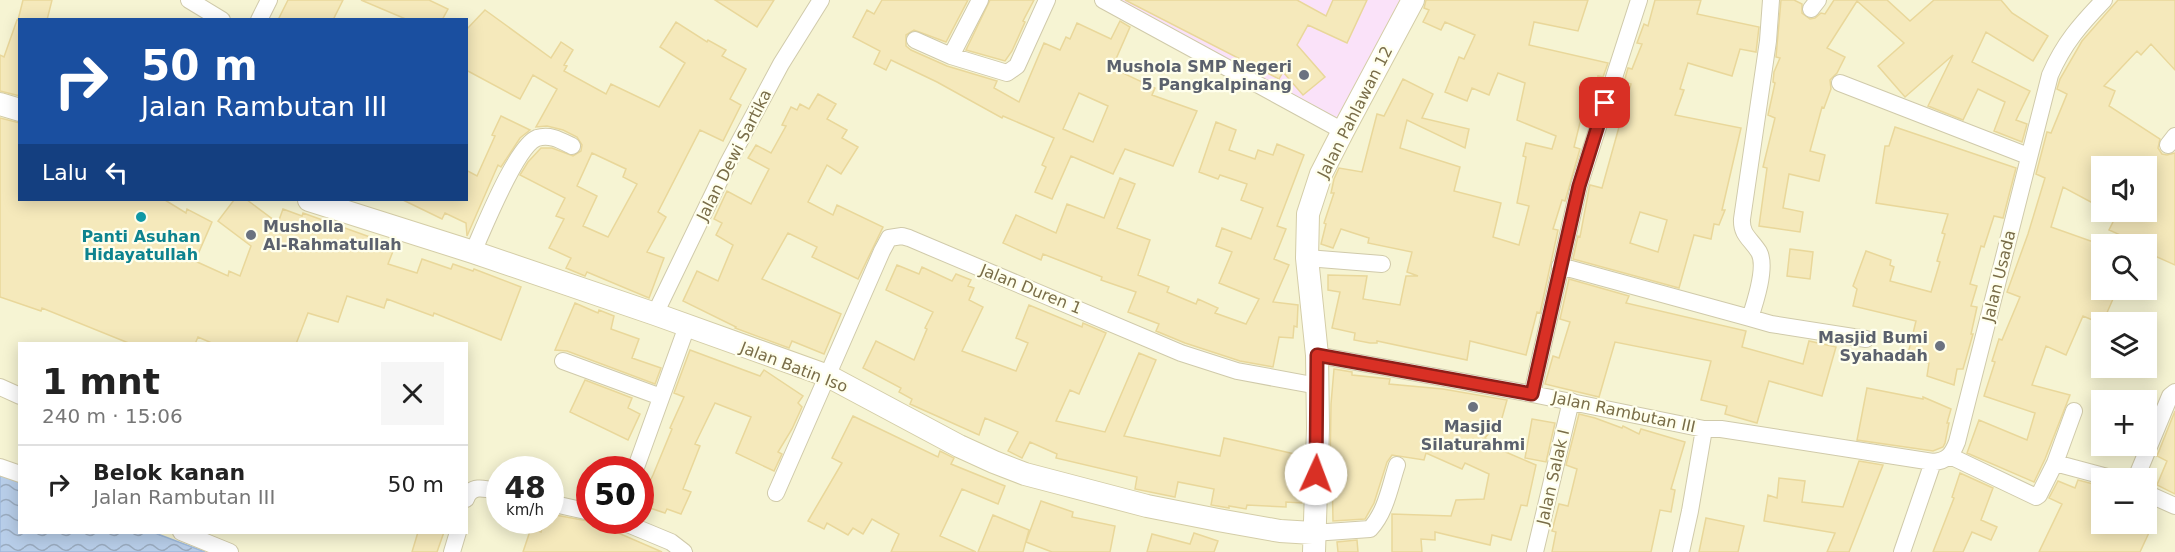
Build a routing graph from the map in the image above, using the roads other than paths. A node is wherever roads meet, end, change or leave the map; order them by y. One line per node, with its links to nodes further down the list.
1 (189, 0): 11 (street)
2 (268, 0): 12 (street)
3 (820, 0): 26 (street, Jalan Dewi Sartika)
4 (980, 0): 14 (street)
5 (1047, 0): 14 (street)
6 (1103, 0): 18 (street)
7 (1413, 0): 18 (street, Jalan Pahlawan 12)
8 (1639, 0): 25 (street)
9 (1771, 0): 27 (street)
10 (2104, 0): 20 (street, Jalan Usada)
11 (219, 18)
12 (260, 18)
13 (915, 40): 14 (street)
14 (951, 56)
15 (1840, 83): 20 (street)
16 (0, 104): 17 (street)
17 (18, 109)
18 (1342, 131): 23 (street, Jalan Pahlawan 12)
19 (572, 146): 22 (street)
20 (2028, 156): 43 (street, Jalan Usada)
21 (312, 201): 22 (street, Jalan Batin Iso)
22 (473, 252): 26 (street, Jalan Batin Iso)
23 (1308, 258): 24 (street); 30 (street, Jalan Pahlawan 12)
24 (1382, 264)
25 (1560, 266): 27 (street); 36 (street)
26 (655, 314): 28 (street, Jalan Batin Iso)
27 (1749, 318): 29 (street)
28 (687, 326): 32 (street, Jalan Batin Iso); 38 (street)
29 (1866, 339)
30 (1317, 355): 33 (street, Jalan Pahlawan 12); 36 (street, Jalan Rambutan III)
31 (563, 361): 38 (street)
32 (828, 376): 33 (street, Jalan Duren 1); 52 (street, Jalan Duren 1); 59 (street, Jalan Batin Iso)
33 (1318, 386): 59 (street, Jalan Pahlawan 12)
34 (0, 387): 37 (street)
35 (2175, 392): 48 (street)
36 (1532, 394): 39 (street, Jalan Rambutan III)
37 (18, 395)
38 (661, 397): 42 (street)
39 (1571, 401): 41 (street, Jalan Rambutan III); 63 (street, Jalan Salak I)
40 (2074, 411): 45 (street)
41 (1704, 429): 44 (street, Jalan Rambutan III); 64 (street)
42 (640, 456)
43 (1950, 456): 44 (street); 45 (street)
44 (1933, 462): 65 (street)
45 (2055, 463): 50 (street)
46 (1397, 465): 59 (street)
47 (0, 466): 49 (street)
48 (2140, 468)
49 (18, 473)
50 (2091, 473)
51 (486, 490): 53 (street)
52 (776, 493)
53 (468, 494)
54 (2157, 498): 55 (street)
55 (2175, 506)
56 (186, 534): 60 (street)
57 (457, 534): 61 (street)
58 (650, 534): 62 (street)
59 (1313, 542)
60 (230, 552)
61 (452, 552)
62 (684, 552)
63 (1535, 552)
64 (1681, 552)
65 (1902, 552)

